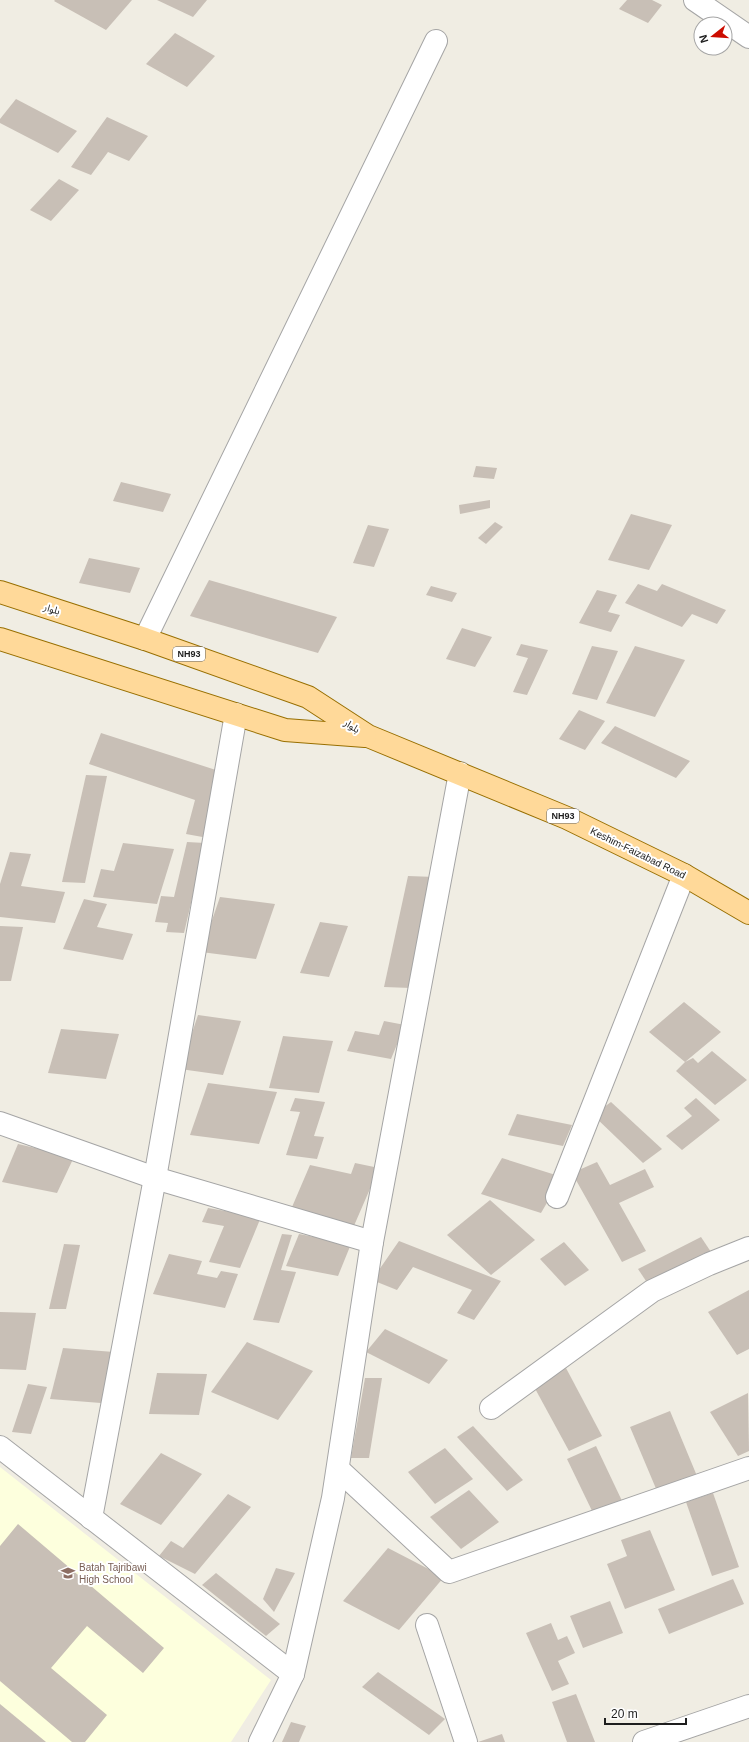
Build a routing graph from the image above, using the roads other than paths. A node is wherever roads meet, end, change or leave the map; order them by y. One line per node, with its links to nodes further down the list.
1 (695, 0): 2 (street)
2 (719, 7): 3 (street)
3 (749, 37)
4 (436, 41): 6 (street)
5 (0, 592): 6 (main road, بلوار / NH93)
6 (144, 638): 9 (main road, بلوار / NH93)
7 (0, 639): 8 (main road, بلوار / NH93)
8 (236, 714): 9 (main road, بلوار / NH93); 14 (street)
9 (368, 736): 10 (main road, Keshim-Faizabad Road / NH93)
10 (460, 773): 11 (main road, Keshim-Faizabad Road / NH93); 16 (street)
11 (684, 875): 12 (main road, Keshim-Faizabad Road / NH93); 15 (street)
12 (749, 914)
13 (0, 1123): 14 (street)
14 (154, 1178): 16 (street); 22 (street)
15 (557, 1197)
16 (372, 1242): 21 (street)
17 (749, 1248): 18 (street)
18 (491, 1408)
19 (0, 1447): 22 (street)
20 (749, 1468): 21 (street)
21 (338, 1469): 24 (street)
22 (91, 1518): 24 (street)
23 (427, 1625): 27 (street)
24 (293, 1674): 26 (street)
25 (749, 1706): 28 (street)
26 (260, 1742)
27 (466, 1742)
28 (644, 1742)

